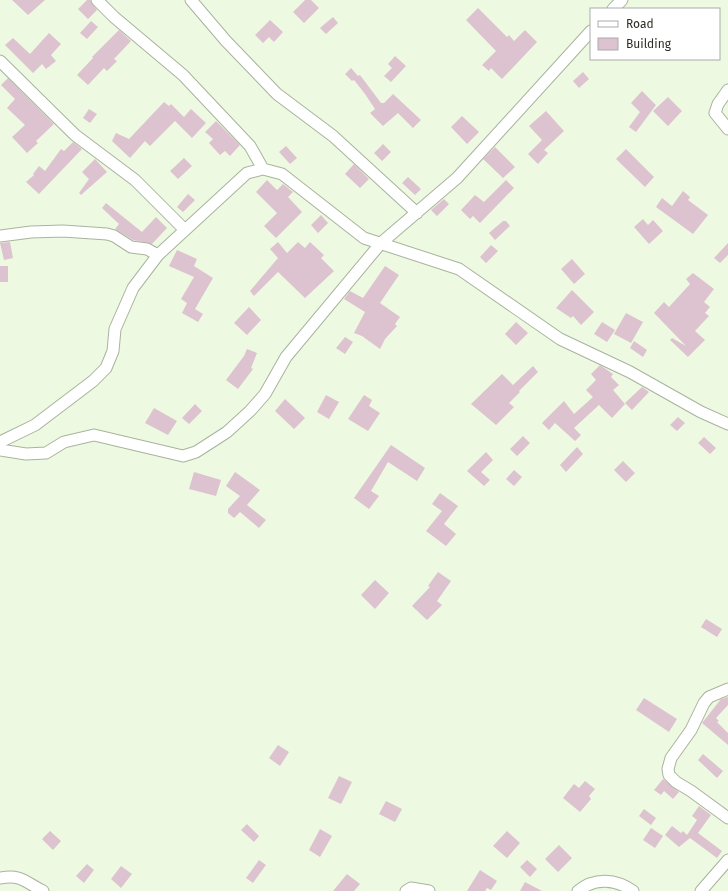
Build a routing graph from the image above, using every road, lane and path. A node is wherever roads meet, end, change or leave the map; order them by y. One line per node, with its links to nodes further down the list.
1 (97, 0): 9 (street)
2 (191, 0): 10 (street)
3 (622, 0): 4 (street)
4 (614, 8)
5 (590, 32): 10 (street)
6 (0, 61): 11 (street)
7 (728, 90): 8 (street)
8 (728, 129)
9 (262, 168): 11 (street); 13 (street)
10 (417, 213): 13 (street)
11 (185, 230): 14 (street)
12 (0, 236): 14 (street)
13 (381, 244): 15 (street); 17 (street)
14 (158, 255): 16 (street)
15 (728, 424)
16 (0, 442)
17 (0, 450)
18 (728, 689): 19 (street)
19 (728, 818)
20 (728, 860): 27 (street)
21 (0, 878): 22 (street)
22 (43, 891)
23 (406, 891): 24 (street)
24 (429, 891)
25 (578, 891): 26 (street)
26 (633, 891)
27 (701, 891)

